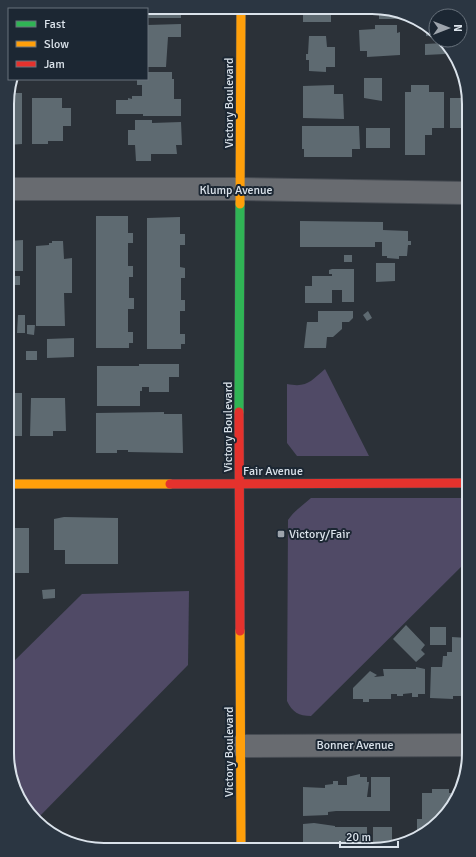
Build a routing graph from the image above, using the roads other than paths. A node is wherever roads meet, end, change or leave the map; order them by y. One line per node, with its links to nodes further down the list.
1 (242, 14): 3 (main road, Victory Boulevard)
2 (14, 189): 3 (street, Klump Avenue)
3 (241, 189): 4 (street, Klump Avenue); 5 (main road, Victory Boulevard)
4 (462, 193)
5 (239, 483): 6 (main road, Fair Avenue); 7 (main road, Fair Avenue); 9 (main road, Victory Boulevard)
6 (462, 483)
7 (14, 484)
8 (462, 745): 9 (street, Bonner Avenue)
9 (241, 746): 10 (main road, Victory Boulevard)
10 (241, 843)

